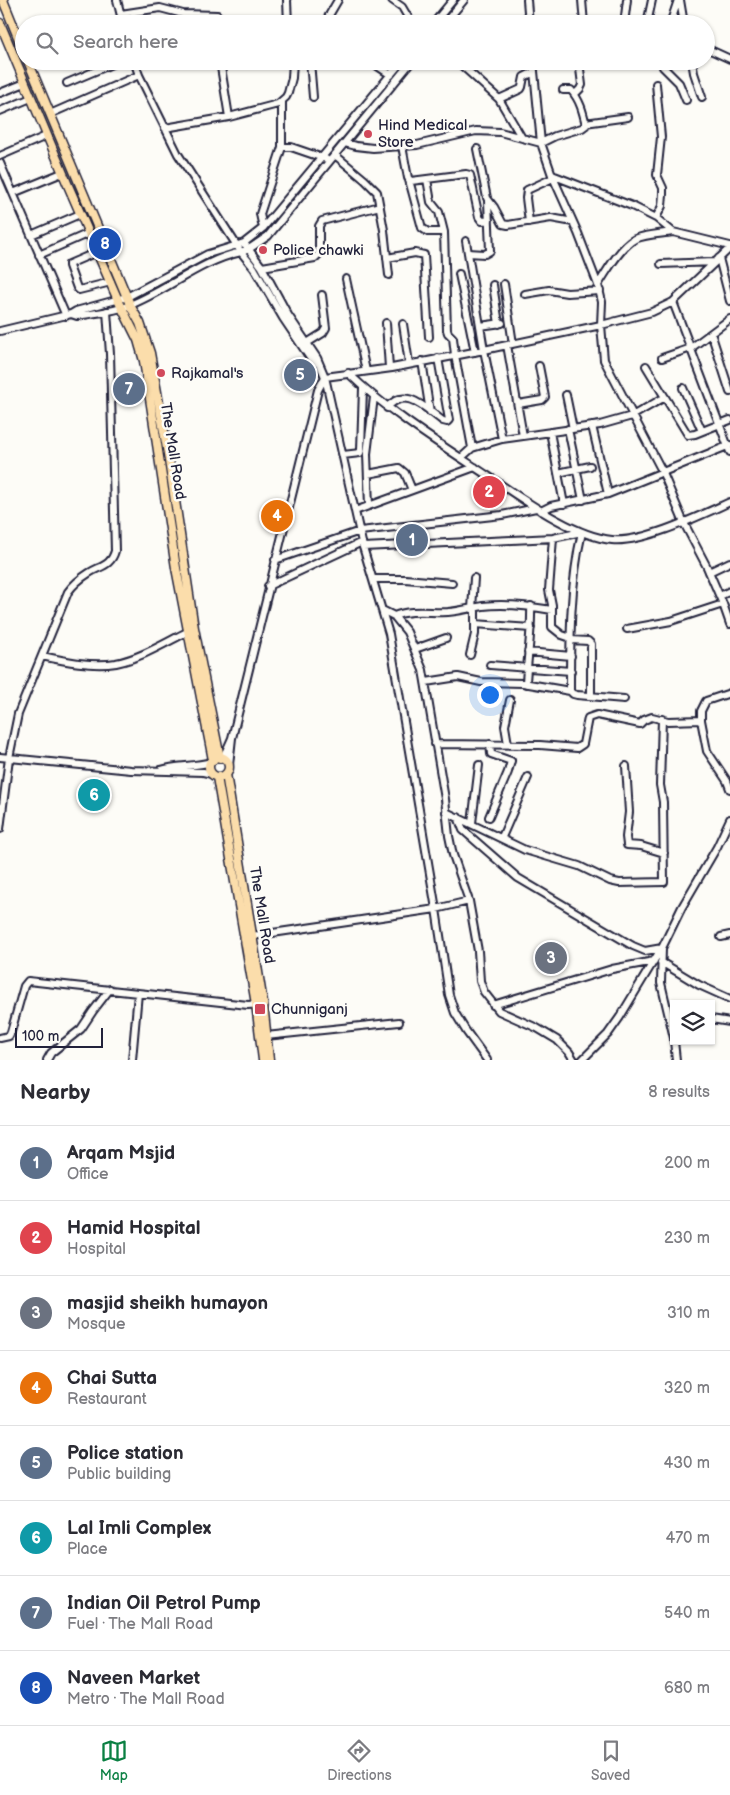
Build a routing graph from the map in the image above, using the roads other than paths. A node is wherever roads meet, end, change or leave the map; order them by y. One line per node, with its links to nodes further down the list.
1 (3, 0): 27 (main road)
2 (117, 0): 13 (street)
3 (287, 0): 15 (street)
4 (338, 0): 16 (street)
5 (394, 0): 17 (street)
6 (453, 0): 18 (street)
7 (464, 0): 19 (street)
8 (526, 0): 20 (street)
9 (582, 0): 21 (street)
10 (627, 0): 22 (street)
11 (652, 0): 23 (street)
12 (679, 0): 24 (street); 25 (street)
13 (121, 14): 14 (street)
14 (217, 15)
15 (288, 15)
16 (329, 15)
17 (407, 15)
18 (440, 15)
19 (452, 15)
20 (528, 15)
21 (583, 15)
22 (625, 15)
23 (649, 15)
24 (673, 15)
25 (682, 15)
26 (0, 22): 29 (main road, The Mall Road)
27 (15, 30)
28 (715, 52): 30 (street)
29 (15, 59)
30 (730, 59)
31 (20, 70): 48 (main road, The Mall Road)
32 (32, 70): 61 (main road, The Mall Road)
33 (98, 70): 49 (street)
34 (137, 70): 46 (street)
35 (221, 70): 62 (street)
36 (292, 70): 59 (street)
37 (311, 70): 54 (street)
38 (384, 70): 47 (street)
39 (395, 70): 47 (street)
40 (405, 70): 68 (street)
41 (467, 70): 57 (street)
42 (580, 70): 53 (street)
43 (666, 70): 58 (street)
44 (694, 70): 55 (street)
45 (534, 72): 57 (street); 69 (street)
46 (139, 74): 61 (street); 65 (street)
47 (391, 75): 74 (street)
48 (25, 83): 52 (street); 56 (main road, The Mall Road)
49 (67, 83)
50 (656, 84): 85 (street)
51 (563, 90): 53 (street)
52 (0, 93)
53 (574, 94): 64 (street)
54 (313, 97)
55 (702, 97)
56 (31, 98): 60 (street); 66 (main road, The Mall Road)
57 (499, 100): 67 (street)
58 (686, 100)
59 (282, 101): 62 (street); 71 (street)
60 (0, 111)
61 (50, 114): 118 (main road, The Mall Road)
62 (229, 117): 65 (street)
63 (628, 117): 64 (street)
64 (585, 123): 69 (street)
65 (165, 128): 97 (street)
66 (46, 136): 73 (street); 77 (main road, The Mall Road)
67 (522, 138): 69 (street); 70 (street)
68 (345, 143): 70 (street); 75 (street)
69 (541, 143): 78 (street)
70 (402, 146): 80 (street)
71 (282, 147): 74 (street); 89 (street)
72 (478, 149): 82 (street)
73 (0, 156)
74 (323, 158): 75 (street); 89 (street)
75 (333, 158): 83 (street); 98 (street)
76 (0, 163): 81 (street)
77 (62, 173): 81 (street); 84 (main road, The Mall Road)
78 (553, 176): 85 (street); 87 (street); 88 (street)
79 (427, 179): 80 (street); 86 (street); 90 (street)
80 (409, 180): 90 (street)
81 (13, 193): 93 (street)
82 (488, 201): 86 (street); 87 (street)
83 (380, 206): 102 (street); 105 (street)
84 (80, 214): 92 (main road, The Mall Road); 93 (street)
85 (656, 218): 91 (street)
86 (489, 220): 100 (street)
87 (529, 222): 88 (street)
88 (573, 222): 112 (street)
89 (263, 228): 95 (street)
90 (444, 232): 136 (street)
91 (673, 232): 96 (street); 112 (street)
92 (89, 233): 99 (main road, The Mall Road); 101 (street)
93 (30, 235): 101 (street)
94 (466, 241): 100 (street)
95 (244, 243): 97 (street); 98 (street)
96 (730, 247): 103 (street)
97 (239, 249): 98 (street); 118 (street); 141 (street)
98 (249, 249): 105 (street)
99 (97, 252): 109 (main road, The Mall Road); 109 (street)
100 (468, 253): 127 (street)
101 (39, 255): 120 (street)
102 (387, 258): 107 (street); 130 (street)
103 (717, 260): 104 (street); 116 (street); 117 (street)
104 (661, 264)
105 (262, 267): 131 (street)
106 (459, 274): 135 (street)
107 (389, 275)
108 (346, 279): 145 (street)
109 (111, 282): 115 (main road, The Mall Road)
110 (504, 284): 123 (street)
111 (493, 285): 125 (street)
112 (599, 288): 113 (street); 126 (street)
113 (525, 294)
114 (322, 295): 131 (street)
115 (118, 300): 118 (main road, The Mall Road); 120 (street)
116 (730, 301)
117 (673, 302): 126 (street); 133 (street)
118 (127, 304): 119 (street); 154 (main road, The Mall Road)
119 (107, 311): 120 (street); 217 (street)
120 (68, 315): 128 (street)
121 (730, 319): 129 (street)
122 (386, 323): 144 (street)
123 (510, 323): 125 (street); 132 (street)
124 (403, 324): 140 (street)
125 (499, 324): 127 (street)
126 (601, 325): 132 (street); 158 (street)
127 (480, 326): 134 (street)
128 (0, 331)
129 (711, 333): 133 (street); 150 (street)
130 (429, 337)
131 (307, 343): 141 (street)
132 (510, 345): 134 (street); 155 (street)
133 (690, 348): 138 (street); 160 (street)
134 (484, 350): 135 (street); 166 (street)
135 (475, 352): 136 (street)
136 (455, 355): 137 (street); 168 (street)
137 (438, 358): 139 (street); 157 (street)
138 (662, 358)
139 (422, 361): 140 (street); 157 (street)
140 (409, 363): 144 (street)
141 (318, 364): 147 (street)
142 (539, 366): 155 (street)
143 (646, 366): 153 (street)
144 (389, 368): 145 (street)
145 (366, 371): 146 (street)
146 (348, 373): 147 (street); 148 (street)
147 (324, 377): 169 (street); 192 (street)
148 (363, 388): 152 (street); 169 (street)
149 (683, 388): 163 (street)
150 (730, 392)
151 (566, 395): 162 (street)
152 (374, 397): 156 (street); 176 (street)
153 (664, 397): 158 (street); 163 (street)
154 (155, 404): 190 (main road, The Mall Road); 191 (main road, The Mall Road)
155 (518, 404): 165 (street)
156 (387, 408): 157 (street); 170 (street)
157 (430, 412)
158 (632, 416): 161 (street); 174 (street)
159 (730, 420): 160 (street)
160 (720, 424): 163 (street); 167 (street)
161 (592, 426): 162 (street); 178 (street)
162 (570, 429): 164 (street); 173 (street)
163 (702, 431)
164 (550, 432): 165 (street); 175 (street)
165 (524, 436): 166 (street)
166 (502, 439): 168 (street)
167 (729, 447): 174 (street)
168 (472, 448): 170 (street)
169 (343, 454): 184 (street)
170 (461, 458): 172 (street)
171 (590, 466): 173 (street)
172 (475, 467): 177 (street); 183 (street)
173 (576, 469): 175 (street); 179 (street)
174 (662, 471): 178 (street); 185 (street)
175 (558, 473): 181 (street)
176 (368, 474): 177 (street); 182 (street)
177 (412, 490): 182 (street)
178 (608, 494): 179 (street)
179 (583, 500): 181 (street)
180 (730, 502): 185 (street)
181 (564, 504): 183 (street)
182 (369, 506): 184 (street)
183 (538, 509): 186 (street); 187 (street)
184 (355, 511): 186 (street)
185 (684, 523): 187 (street); 194 (street)
186 (360, 531): 189 (street); 192 (street)
187 (582, 532): 188 (street); 213 (street)
188 (553, 538): 189 (street); 205 (street)
189 (362, 545): 196 (street); 198 (street)
190 (183, 554): 191 (main road); 211 (main road, The Mall Road)
191 (174, 555): 211 (main road, The Mall Road)
192 (275, 560): 198 (street)
193 (730, 562): 194 (street)
194 (710, 572): 200 (street)
195 (474, 578): 203 (street)
196 (372, 579): 197 (street); 204 (street)
197 (452, 583)
198 (268, 586): 231 (street)
199 (730, 591): 200 (street)
200 (720, 596): 201 (street)
201 (723, 604): 208 (street); 210 (street)
202 (532, 606): 203 (street); 205 (street); 209 (street)
203 (473, 608): 206 (street); 207 (street)
204 (382, 610): 206 (street); 256 (street)
205 (552, 610): 213 (street)
206 (394, 616): 214 (street)
207 (476, 624): 209 (street); 216 (street)
208 (730, 624)
209 (532, 628): 215 (street)
210 (627, 629)
211 (190, 635): 217 (street); 237 (main road, The Mall Road)
212 (446, 638): 214 (street)
213 (571, 639): 218 (street); 226 (street)
214 (415, 649): 222 (street)
215 (528, 652): 218 (street); 220 (street)
216 (470, 655)
217 (42, 656): 236 (street)
218 (571, 656): 221 (street)
219 (490, 666): 220 (street)
220 (527, 668): 221 (street); 223 (street)
221 (571, 671): 224 (street)
222 (426, 682): 223 (street); 232 (street)
223 (526, 684): 224 (street)
224 (570, 691): 226 (street)
225 (730, 692): 230 (street)
226 (591, 696): 227 (street)
227 (624, 698)
228 (510, 700): 234 (street)
229 (662, 718): 230 (street); 234 (street); 254 (street)
230 (701, 722): 245 (street)
231 (232, 738): 237 (street); 238 (street)
232 (435, 744): 233 (street); 246 (street)
233 (490, 744): 234 (street); 248 (street)
234 (508, 744)
235 (0, 757): 236 (street)
236 (9, 758): 241 (street); 250 (street)
237 (217, 759): 238 (main road); 241 (street); 243 (main road, The Mall Road)
238 (229, 765): 242 (main road)
239 (479, 765): 251 (street)
240 (626, 766): 254 (street)
241 (160, 770): 243 (street)
242 (226, 774): 243 (main road); 258 (main road, The Mall Road)
243 (215, 775): 265 (main road, The Mall Road)
244 (528, 777): 253 (street)
245 (730, 789)
246 (446, 812): 247 (street); 255 (street)
247 (458, 817): 251 (street); 260 (street)
248 (489, 817)
249 (730, 819): 260 (street)
250 (1, 820): 252 (street)
251 (472, 823): 253 (street)
252 (0, 829)
253 (502, 838): 254 (street)
254 (664, 853)
255 (469, 901): 256 (street); 266 (street)
256 (436, 909): 258 (street); 278 (street)
257 (730, 935): 259 (street)
258 (252, 936): 265 (main road, The Mall Road)
259 (721, 937)
260 (662, 948): 261 (street)
261 (658, 961): 264 (street); 266 (street); 267 (street); 280 (street)
262 (110, 990): 263 (street); 272 (street); 274 (street)
263 (138, 992): 265 (street); 275 (street)
264 (730, 999)
265 (259, 1004): 271 (main road, The Mall Road); 276 (main road, The Mall Road)
266 (493, 1005): 279 (street)
267 (670, 1012)
268 (715, 1020): 270 (street)
269 (398, 1022): 271 (street)
270 (730, 1022)
271 (266, 1036): 277 (main road, The Mall Road)
272 (0, 1038)
273 (674, 1045): 281 (street)
274 (47, 1060)
275 (132, 1060)
276 (262, 1060)
277 (269, 1060)
278 (488, 1060)
279 (574, 1060)
280 (582, 1060)
281 (676, 1060)

